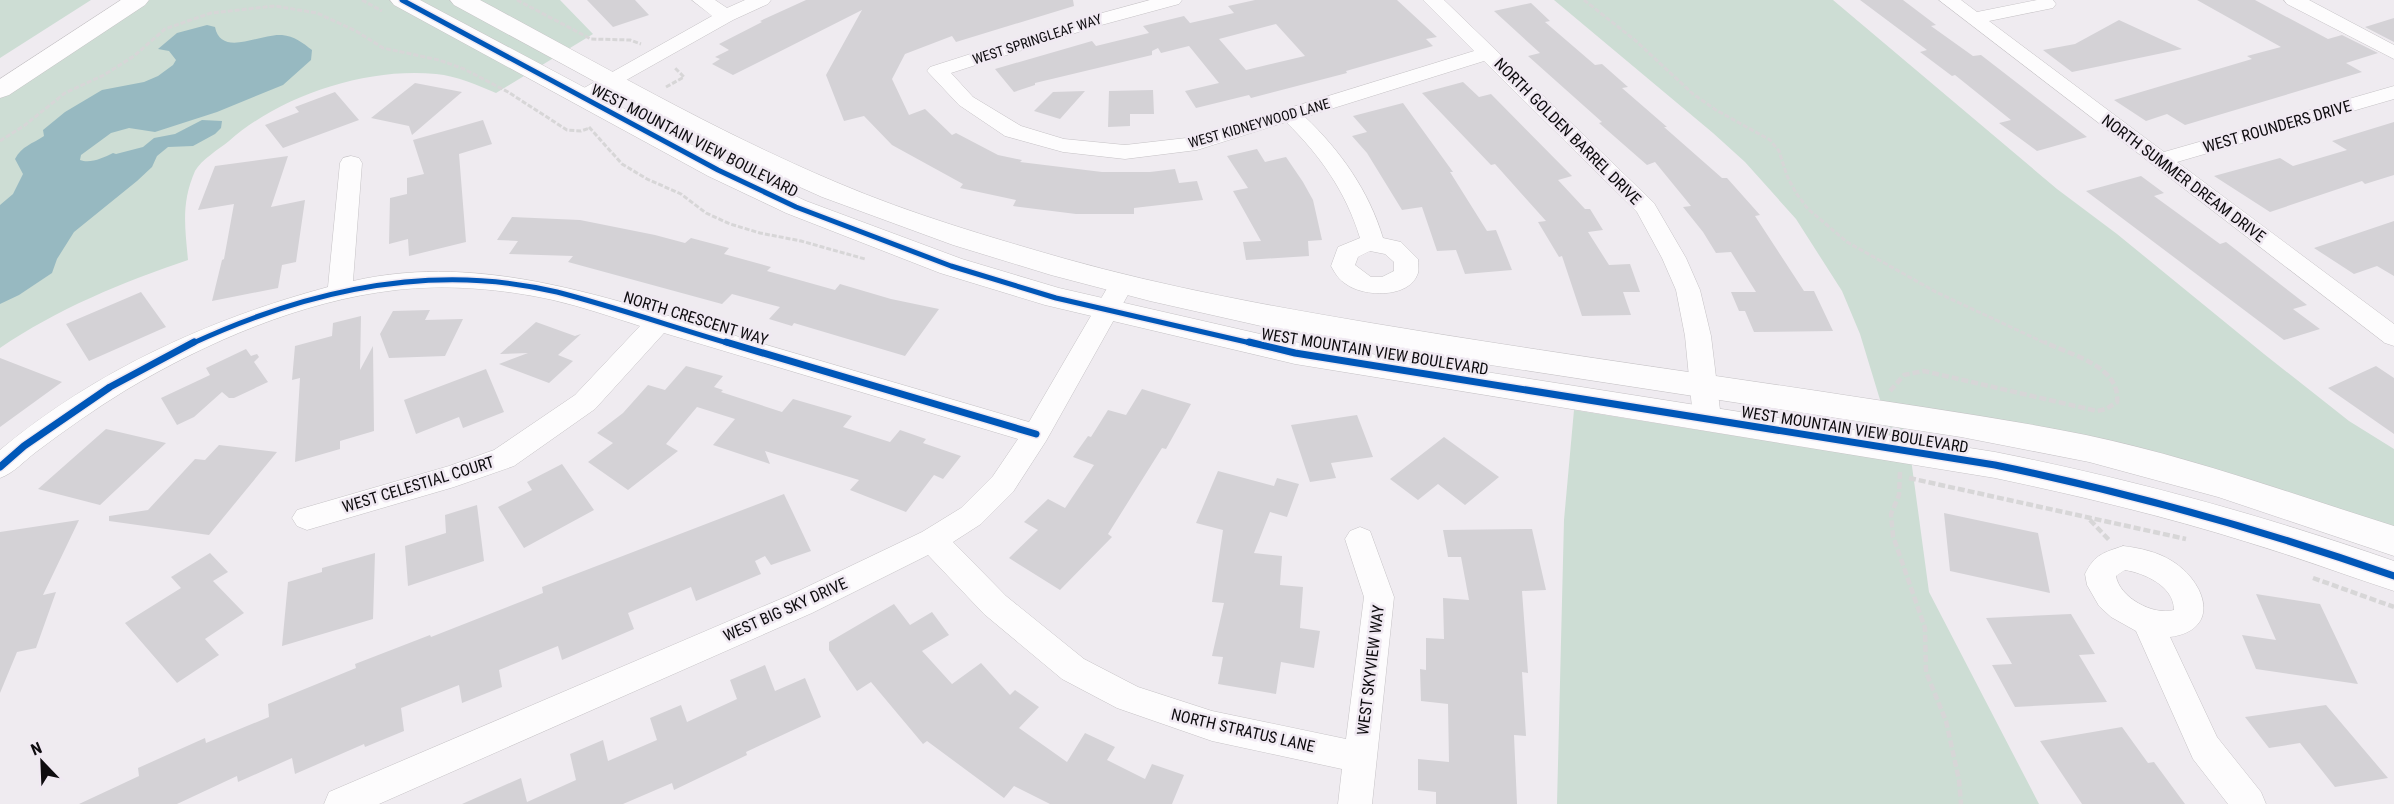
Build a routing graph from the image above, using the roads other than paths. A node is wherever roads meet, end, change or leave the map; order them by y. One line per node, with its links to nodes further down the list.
1 (104, 0): 16 (street)
2 (137, 0): 19 (street)
3 (402, 0): 21 (street, WEST MOUNTAIN VIEW BOULEVARD)
4 (462, 0): 18 (street, WEST MOUNTAIN VIEW BOULEVARD)
5 (702, 0): 12 (street)
6 (761, 0): 12 (street)
7 (1172, 0): 17 (street, WEST SPRINGLEAF WAY)
8 (1433, 0): 14 (street, NORTH GOLDEN BARREL DRIVE)
9 (1949, 0): 13 (street, NORTH SUMMER DREAM DRIVE)
10 (2295, 0): 15 (street)
11 (2046, 4): 13 (street)
12 (726, 16): 18 (street)
13 (1974, 18): 23 (street, NORTH SUMMER DREAM DRIVE)
14 (1489, 53): 22 (street, WEST KIDNEYWOOD LANE); 30 (street, NORTH GOLDEN BARREL DRIVE)
15 (2394, 54)
16 (0, 68)
17 (938, 71): 22 (street, WEST KIDNEYWOOD LANE)
18 (611, 79): 21 (street); 27 (street, WEST MOUNTAIN VIEW BOULEVARD)
19 (0, 90)
20 (2394, 92): 23 (street, WEST ROUNDERS DRIVE)
21 (582, 97): 27 (street, WEST MOUNTAIN VIEW BOULEVARD)
22 (1291, 115): 25 (street)
23 (2159, 160): 29 (street, NORTH SUMMER DREAM DRIVE)
24 (351, 163): 26 (street)
25 (1373, 243)
26 (340, 292): 28 (street, NORTH CRESCENT WAY); 32 (street, NORTH CRESCENT WAY)
27 (1114, 297): 30 (street, WEST MOUNTAIN VIEW BOULEVARD); 31 (street, WEST BIG SKY DRIVE)
28 (658, 322): 31 (street, NORTH CRESCENT WAY); 33 (street, WEST CELESTIAL COURT)
29 (2388, 325)
30 (1705, 402): 36 (street, WEST MOUNTAIN VIEW BOULEVARD); 37 (street, WEST MOUNTAIN VIEW BOULEVARD)
31 (1036, 434): 35 (street, WEST BIG SKY DRIVE)
32 (0, 467)
33 (307, 518)
34 (1360, 538): 39 (street, WEST SKYVIEW WAY)
35 (932, 540): 39 (street, NORTH STRATUS LANE); 40 (street, WEST BIG SKY DRIVE)
36 (2394, 541)
37 (2394, 576)
38 (2149, 623): 42 (street)
39 (1360, 757): 41 (street, WEST SKYVIEW WAY)
40 (340, 804)
41 (1355, 804)
42 (2249, 804)

